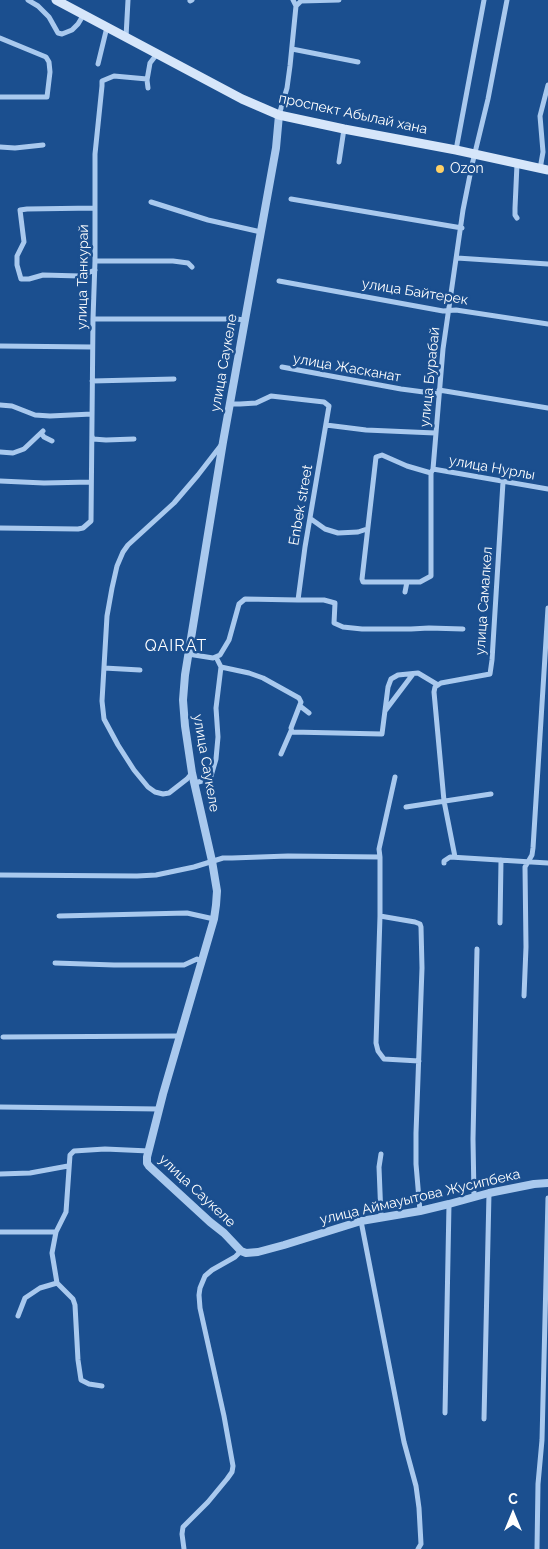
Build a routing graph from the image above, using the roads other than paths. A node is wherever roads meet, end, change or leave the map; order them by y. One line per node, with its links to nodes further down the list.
1 (28, 0): 9 (street)
2 (56, 0): 9 (main road, проспект Абылай хана)
3 (128, 0): 11 (street)
4 (293, 0): 8 (street)
5 (339, 0): 8 (street)
6 (484, 0): 25 (street)
7 (507, 0): 26 (street, улица Бурабай)
8 (296, 6): 13 (street)
9 (84, 14): 10 (main road, проспект Абылай хана)
10 (107, 27): 11 (main road, проспект Абылай хана); 16 (street)
11 (126, 37): 14 (main road, проспект Абылай хана)
12 (0, 38): 20 (street)
13 (292, 49): 15 (street); 21 (street)
14 (157, 53): 17 (street); 21 (main road, проспект Абылай хана)
15 (358, 62)
16 (98, 64)
17 (147, 79): 19 (street); 32 (street, улица Танкурай)
18 (548, 85): 29 (street)
19 (148, 88)
20 (0, 97)
21 (280, 115): 22 (main road, проспект Абылай хана); 35 (street, улица Саукеле)
22 (344, 129): 25 (main road, проспект Абылай хана); 27 (street)
23 (43, 145): 24 (street)
24 (0, 147)
25 (456, 150): 26 (main road, проспект Абылай хана)
26 (476, 154): 28 (main road, проспект Абылай хана); 34 (street, улица Бурабай)
27 (340, 162)
28 (518, 164): 29 (main road, проспект Абылай хана); 33 (street)
29 (544, 169)
30 (291, 199): 34 (street)
31 (151, 202): 35 (street)
32 (95, 208): 37 (street, улица Танкурай); 40 (street)
33 (517, 218)
34 (462, 228): 36 (street, улица Бурабай)
35 (261, 232): 44 (street, улица Саукеле)
36 (457, 258): 38 (street); 42 (street, улица Бурабай)
37 (95, 261): 39 (street); 40 (street, улица Танкурай)
38 (548, 264)
39 (192, 267)
40 (95, 270): 43 (street, улица Танкурай)
41 (279, 281): 42 (street, улица Байтерек)
42 (448, 311): 45 (street, улица Байтерек); 51 (street, улица Бурабай)
43 (93, 319): 44 (street); 47 (street, улица Танкурай)
44 (245, 320): 53 (street, улица Саукеле)
45 (548, 324)
46 (0, 346): 47 (street)
47 (92, 347): 50 (street, улица Танкурай)
48 (282, 367): 51 (street, улица Жасканат)
49 (174, 379): 50 (street)
50 (92, 380): 55 (street, улица Танкурай)
51 (439, 392): 54 (street, улица Жасканат); 57 (street, улица Бурабай)
52 (0, 404): 55 (street)
53 (230, 404): 56 (street, Enbek street); 61 (street, улица Саукеле)
54 (548, 408)
55 (92, 414): 58 (street, улица Танкурай)
56 (326, 426): 57 (street); 68 (street, Enbek street)
57 (435, 433): 63 (street, улица Бурабай)
58 (92, 436): 59 (street); 65 (street, улица Танкурай)
59 (134, 439)
60 (52, 441): 62 (street)
61 (223, 442): 76 (street, улица Саукеле); 79 (street)
62 (0, 452)
63 (432, 471): 66 (street, улица Нурлы); 70 (street, улица Нурлы); 71 (street, улица Бурабай)
64 (0, 481): 65 (street)
65 (91, 482): 69 (street, улица Танкурай)
66 (503, 482): 67 (street, улица Нурлы); 82 (street, улица Самалкел)
67 (548, 489)
68 (310, 519): 70 (street); 73 (street, Enbek street)
69 (0, 528)
70 (367, 529): 71 (street)
71 (407, 582): 72 (street)
72 (405, 592)
73 (298, 600): 75 (street); 77 (street)
74 (548, 608): 98 (street)
75 (463, 629)
76 (188, 654): 77 (street); 88 (street, улица Саукеле)
77 (216, 657): 78 (street)
78 (221, 667): 83 (street); 90 (street)
79 (104, 668): 80 (street); 88 (street)
80 (140, 670)
81 (414, 673): 82 (street); 84 (street); 84 (street)
82 (438, 685): 92 (street)
83 (300, 706): 85 (street); 86 (street)
84 (385, 711): 86 (street)
85 (308, 713)
86 (291, 731): 87 (street)
87 (281, 754)
88 (192, 773): 90 (street, улица Саукеле)
89 (395, 778): 94 (street)
90 (195, 783): 97 (street, улица Саукеле)
91 (491, 794): 92 (street)
92 (444, 801): 93 (street); 95 (street)
93 (406, 807)
94 (380, 857): 97 (street); 103 (street)
95 (455, 857): 96 (street); 99 (street)
96 (500, 860): 98 (street); 105 (street)
97 (212, 861): 101 (street); 104 (street, улица Саукеле)
98 (528, 862): 100 (street); 109 (street)
99 (444, 863)
100 (548, 863)
101 (0, 875)
102 (59, 916): 104 (street)
103 (380, 916): 112 (street); 112 (street)
104 (214, 919): 107 (street, улица Саукеле)
105 (500, 923)
106 (477, 949): 121 (street)
107 (201, 961): 108 (street); 110 (street, улица Саукеле)
108 (55, 962)
109 (524, 996)
110 (180, 1036): 111 (street); 114 (street, улица Саукеле)
111 (3, 1037)
112 (419, 1061): 124 (street)
113 (0, 1107): 114 (street)
114 (160, 1110): 115 (street, улица Саукеле)
115 (149, 1151): 117 (street); 129 (street, улица Саукеле)
116 (381, 1154): 125 (street)
117 (68, 1166): 118 (street); 128 (street)
118 (0, 1174)
119 (548, 1183): 120 (street, улица Аймауытова Жусипбека)
120 (488, 1193): 121 (street, улица Аймауытова Жусипбека); 134 (street)
121 (474, 1197): 123 (street, улица Аймауытова Жусипбека)
122 (548, 1198): 137 (street)
123 (449, 1204): 124 (street, улица Аймауытова Жусипбека); 133 (street)
124 (420, 1211): 125 (street, улица Аймауытова Жусипбека)
125 (381, 1217): 126 (street, улица Аймауытова Жусипбека)
126 (361, 1221): 129 (street, улица Аймауытова Жусипбека); 136 (street)
127 (0, 1232): 128 (street)
128 (56, 1232): 130 (street)
129 (241, 1251): 135 (street)
130 (56, 1283): 131 (street); 132 (street)
131 (18, 1316)
132 (102, 1386)
133 (445, 1413)
134 (484, 1419)
135 (184, 1549)
136 (418, 1549)
137 (538, 1549)

